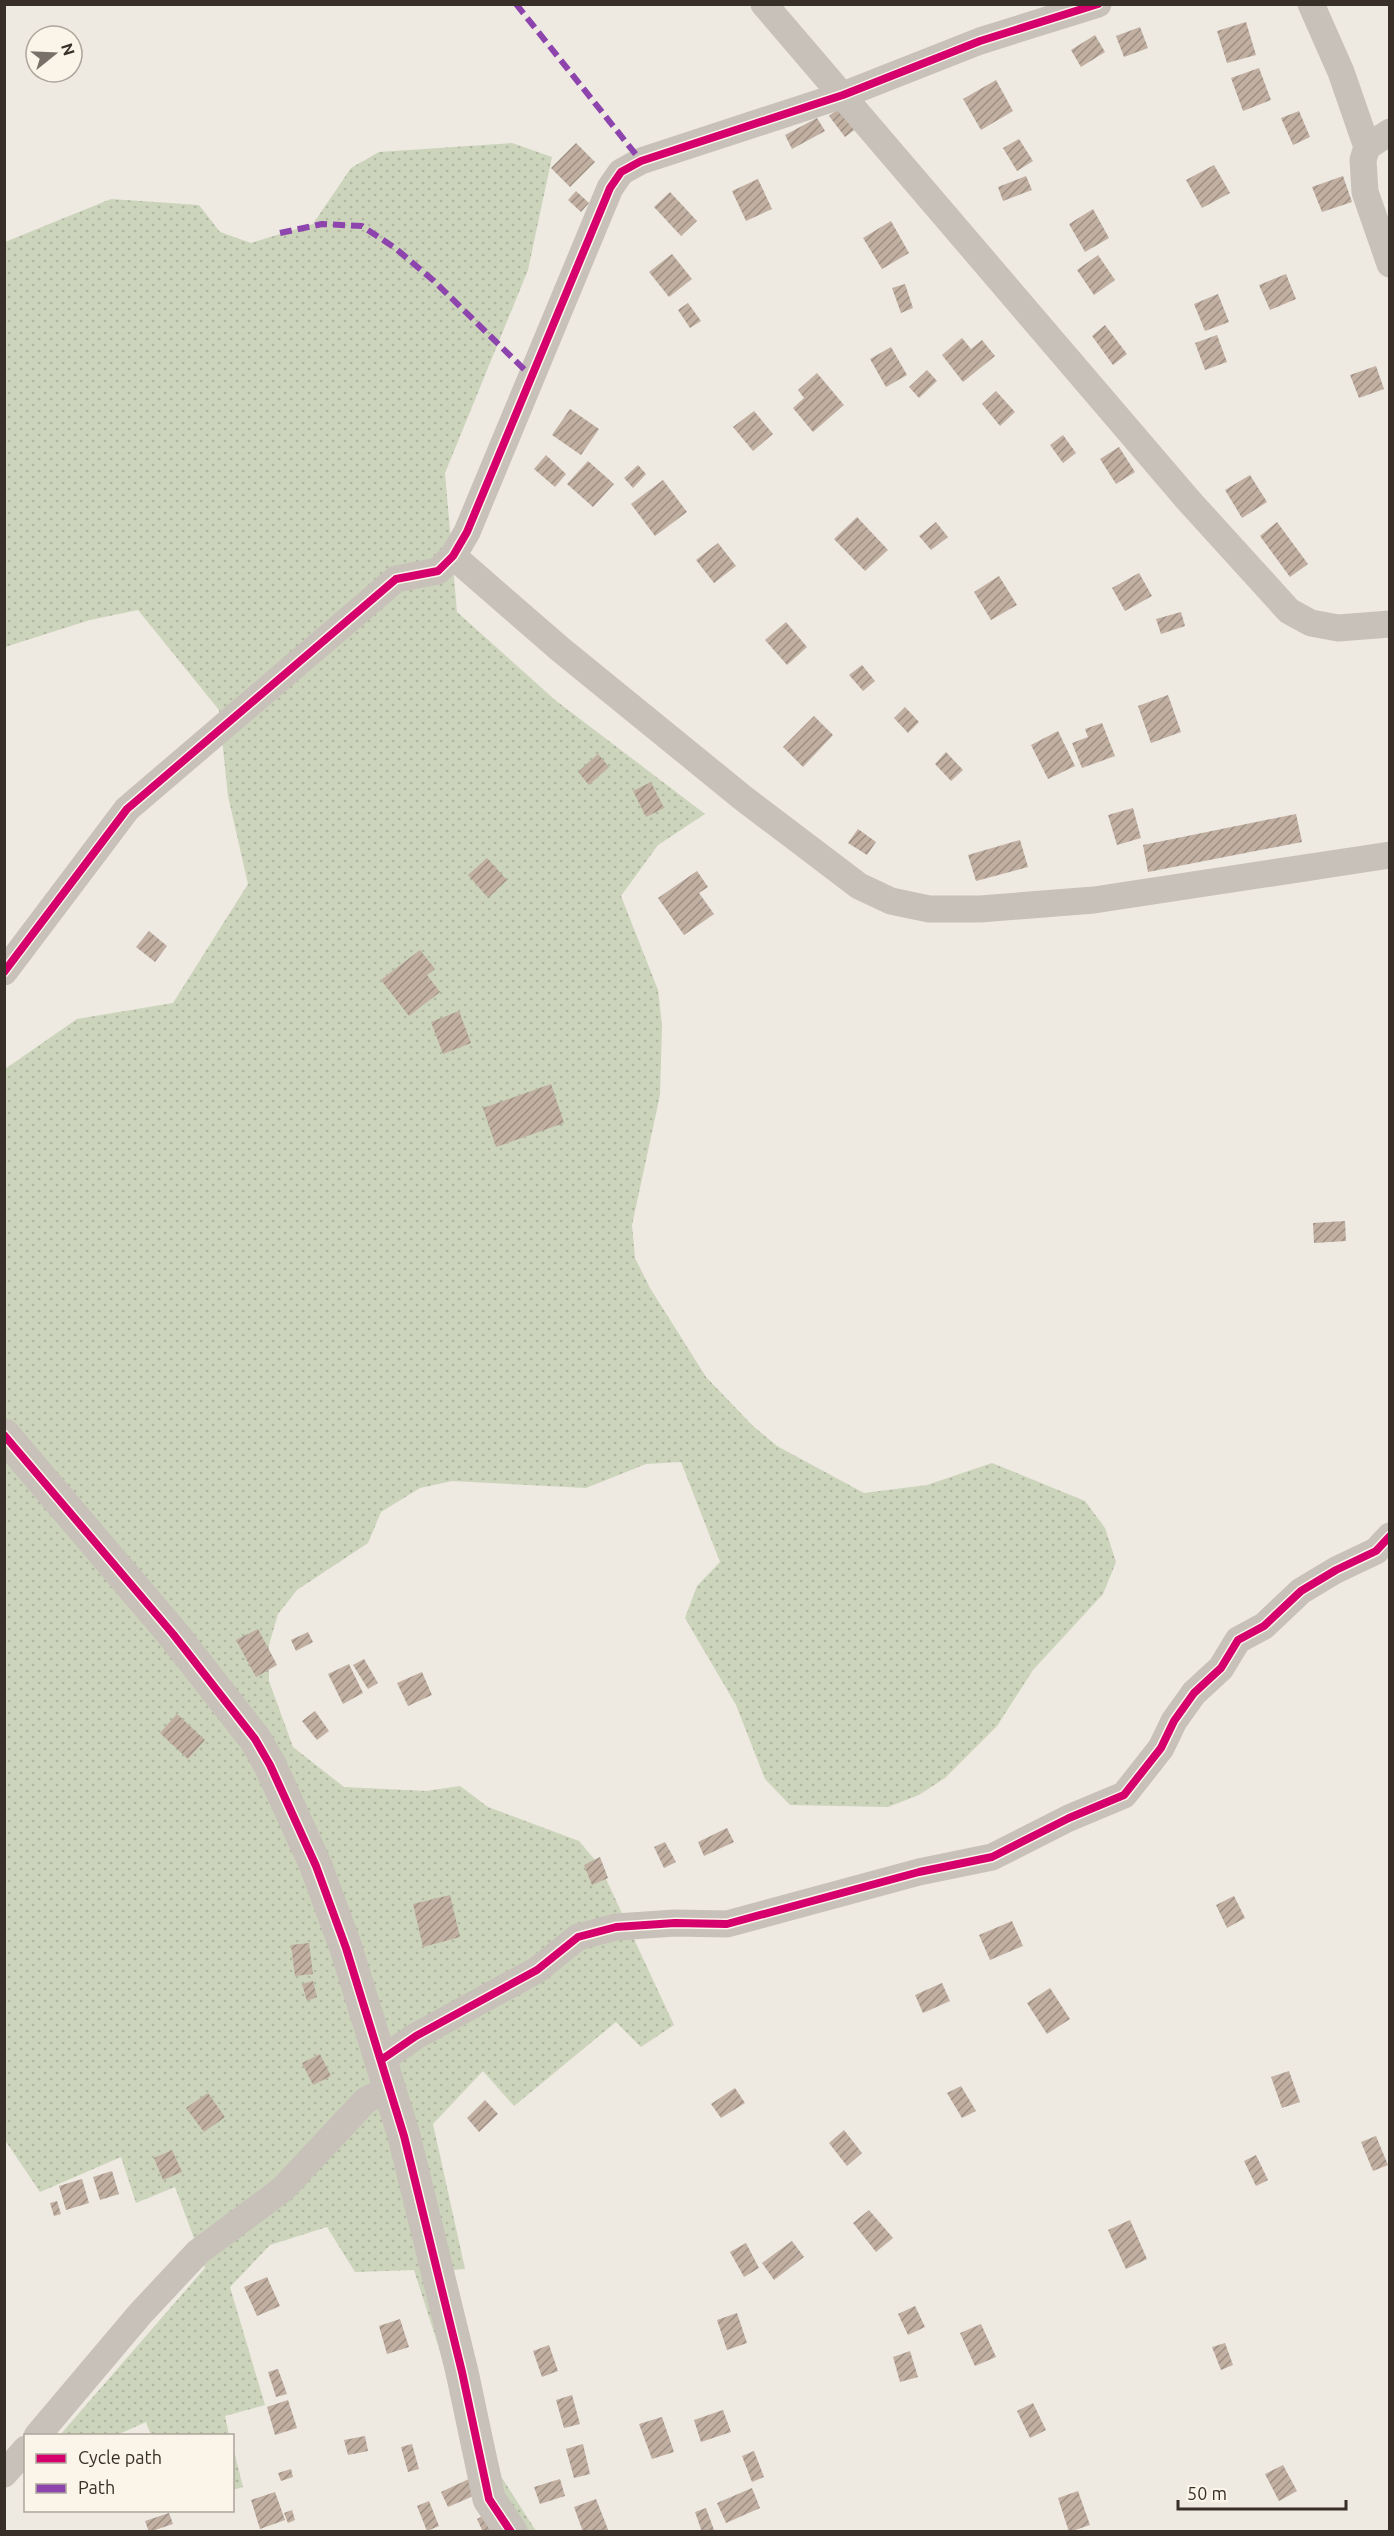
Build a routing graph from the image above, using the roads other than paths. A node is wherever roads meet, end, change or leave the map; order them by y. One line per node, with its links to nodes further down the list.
1 (764, 4): 4 (street)
2 (1098, 4): 4 (street)
3 (1311, 4): 6 (street)
4 (843, 95): 8 (street); 9 (street)
5 (1389, 132): 6 (street)
6 (1367, 147): 7 (street)
7 (1389, 264)
8 (453, 556): 10 (street); 11 (street)
9 (1389, 624)
10 (1389, 855)
11 (4, 972)
12 (4, 1435): 14 (street)
13 (1389, 1536): 14 (street)
14 (385, 2074): 15 (street); 18 (street)
15 (39, 2434)
16 (24, 2451): 17 (street)
17 (4, 2474)
18 (511, 2532)

